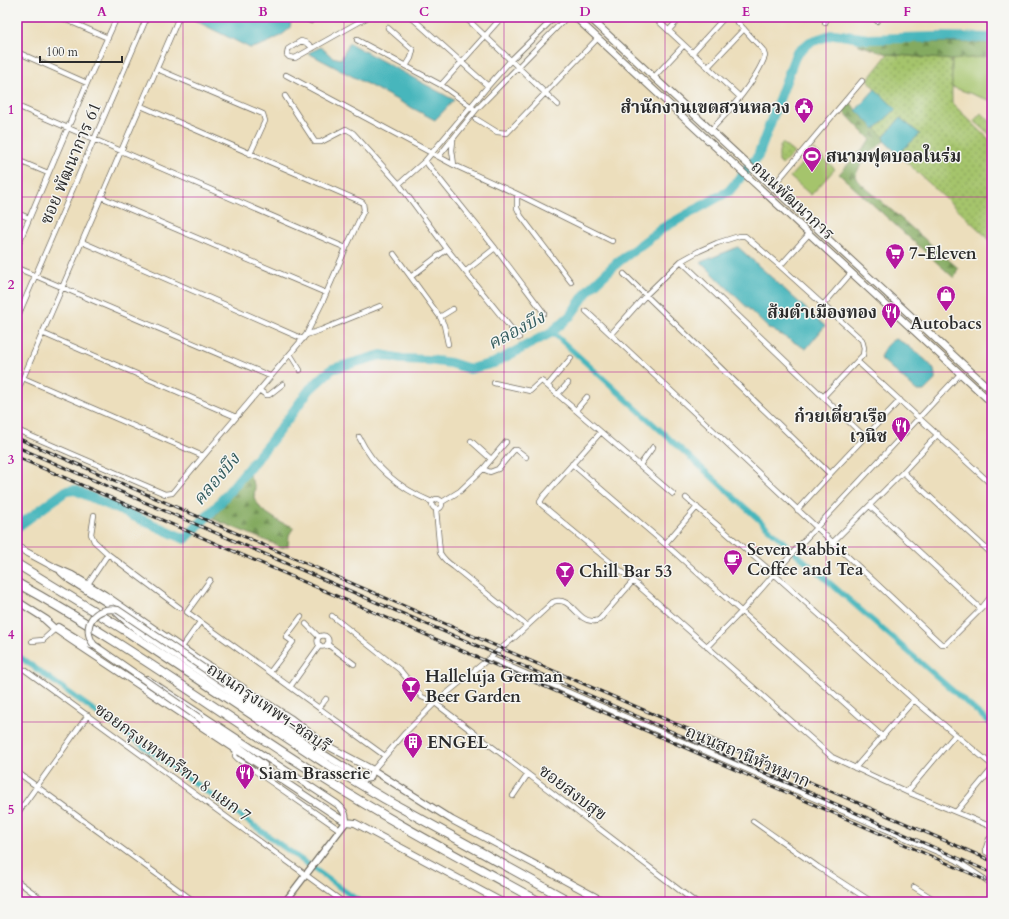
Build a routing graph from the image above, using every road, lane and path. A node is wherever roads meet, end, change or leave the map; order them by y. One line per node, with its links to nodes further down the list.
1 (60, 17): 28 (street)
2 (117, 17): 28 (street)
3 (147, 17): 58 (street, ซอย พัฒนาการ 61)
4 (179, 17): 40 (street)
5 (304, 17): 20 (street)
6 (368, 17): 32 (street)
7 (411, 17): 36 (street)
8 (465, 17): 27 (street)
9 (502, 17): 27 (street)
10 (555, 17): 35 (street)
11 (567, 17): 38 (street)
12 (575, 17): 26 (main road, ถนนพัฒนาการ)
13 (589, 17): 22 (main road, ถนนพัฒนาการ)
14 (605, 17): 22 (street)
15 (654, 17): 25 (street)
16 (682, 17): 25 (street)
17 (725, 17): 34 (street)
18 (733, 17): 24 (street)
19 (827, 17): 21 (street)
20 (311, 21)
21 (825, 23)
22 (598, 25): 26 (main road); 42 (main road, ถนนพัฒนาการ)
23 (388, 28): 37 (street)
24 (744, 29): 39 (street); 49 (street)
25 (669, 30): 31 (street)
26 (591, 32): 29 (main road, ถนนพัฒนาการ)
27 (485, 36): 35 (street); 36 (street)
28 (108, 38): 44 (street)
29 (598, 38): 47 (street); 74 (main road, ถนนพัฒนาการ)
30 (357, 40): 37 (street)
31 (684, 45): 34 (street); 42 (street)
32 (313, 48): 32 (street)
33 (17, 52): 44 (street)
34 (692, 53): 39 (street)
35 (511, 60): 38 (street); 46 (street)
36 (462, 62): 45 (street); 46 (street)
37 (406, 66): 45 (street)
38 (518, 67): 47 (street); 54 (street)
39 (708, 67): 49 (street)
40 (157, 69): 52 (street); 62 (street)
41 (286, 75): 61 (street)
42 (654, 77): 57 (main road, ถนนพัฒนาการ)
43 (862, 81): 69 (street)
44 (87, 83): 56 (street)
45 (441, 85): 53 (street)
46 (488, 86): 53 (street)
47 (546, 92): 50 (street); 55 (street)
48 (285, 96): 68 (street)
49 (740, 97): 57 (street)
50 (558, 105)
51 (17, 106): 56 (street)
52 (141, 106): 60 (street); 62 (street)
53 (471, 106): 54 (street); 61 (street)
54 (476, 110): 59 (street)
55 (476, 119)
56 (68, 128): 58 (street); 67 (street)
57 (712, 130): 69 (main road, ถนนพัฒนาการ)
58 (95, 139): 60 (street); 90 (street, ซอย พัฒนาการ 61)
59 (454, 140): 63 (street); 66 (street)
60 (121, 151): 71 (street); 79 (street)
61 (432, 153): 63 (street); 65 (street)
62 (250, 154): 79 (street)
63 (439, 156): 66 (street)
64 (17, 160): 67 (street)
65 (425, 161): 68 (street); 80 (street)
66 (454, 165): 70 (street)
67 (48, 173): 73 (street)
68 (399, 184): 81 (street)
69 (773, 186): 77 (main road, ถนนพัฒนาการ)
70 (517, 194): 75 (street); 92 (street)
71 (101, 197): 76 (street); 94 (street)
72 (17, 213): 73 (street)
73 (29, 218): 78 (street)
74 (809, 234): 82 (main road, ถนนพัฒนาการ); 85 (street)
75 (612, 241)
76 (82, 242): 93 (street); 105 (street)
77 (837, 246): 82 (main road); 111 (main road, ถนนพัฒนาการ)
78 (17, 247)
79 (346, 248): 94 (street)
80 (495, 248): 87 (street); 100 (street)
81 (447, 249): 87 (street); 91 (street)
82 (830, 253): 88 (main road, ถนนพัฒนาการ)
83 (394, 254): 91 (street)
84 (681, 261): 85 (street); 95 (street); 125 (street)
85 (780, 266): 96 (street)
86 (17, 268): 90 (street)
87 (466, 271): 106 (street)
88 (852, 273): 96 (street); 113 (main road, ถนนพัฒนาการ)
89 (624, 274): 95 (street)
90 (35, 276): 93 (street); 102 (street, ซอย พัฒนาการ 61)
91 (412, 276): 101 (street)
92 (571, 282)
93 (62, 287): 103 (street); 114 (street)
94 (326, 293): 105 (street)
95 (646, 295): 104 (street); 146 (street)
96 (823, 305): 110 (street)
97 (380, 306): 105 (street)
98 (453, 309): 101 (street)
99 (586, 311): 104 (street)
100 (544, 313)
101 (440, 316): 107 (street)
102 (17, 318)
103 (42, 333): 115 (street); 129 (street)
104 (611, 334): 155 (street)
105 (305, 337): 108 (street)
106 (519, 338)
107 (448, 344)
108 (290, 354): 112 (street); 114 (street)
109 (571, 358): 119 (street)
110 (858, 362): 125 (street); 126 (street)
111 (964, 364): 113 (main road); 121 (main road, ถนนพัฒนาการ)
112 (300, 370)
113 (960, 374): 127 (main road, ถนนพัฒนาการ); 130 (street)
114 (270, 376): 120 (street)
115 (23, 378): 122 (street); 139 (street)
116 (494, 383): 119 (street)
117 (568, 383): 123 (street)
118 (283, 384): 120 (street)
119 (548, 385): 123 (street)
120 (259, 390): 129 (street)
121 (992, 391)
122 (17, 392)
123 (558, 394): 128 (street)
124 (587, 397): 128 (street)
125 (823, 397): 135 (street)
126 (900, 400): 130 (street); 135 (street)
127 (992, 404)
128 (576, 410): 132 (street)
129 (236, 417): 139 (street)
130 (919, 418): 133 (street); 157 (street)
131 (17, 430): 139 (street)
132 (601, 432): 142 (street); 143 (street)
133 (938, 434): 145 (street); 147 (street)
134 (359, 437): 150 (street)
135 (865, 437): 146 (street)
136 (471, 441): 141 (street)
137 (506, 442): 141 (street)
138 (653, 447): 143 (street)
139 (203, 456)
140 (526, 457): 144 (street)
141 (491, 459): 144 (street)
142 (572, 464): 159 (street); 167 (street)
143 (640, 465): 148 (street)
144 (482, 468): 151 (street)
145 (903, 472): 152 (street); 162 (street)
146 (830, 474): 155 (street)
147 (992, 485)
148 (673, 494)
149 (686, 498): 153 (street)
150 (432, 502): 151 (street); 154 (street)
151 (442, 502): 154 (street)
152 (870, 506): 158 (street); 173 (street)
153 (697, 507): 159 (street); 165 (street)
154 (436, 509): 180 (street)
155 (797, 510): 157 (street)
156 (94, 515): 161 (street)
157 (816, 528): 158 (street); 165 (street)
158 (832, 543): 173 (street)
159 (665, 544): 174 (street)
160 (17, 547): 164 (main road)
161 (108, 554): 169 (street); 172 (street)
162 (992, 554)
163 (18, 565): 235 (highway, ถนนกรุงเทพฯ-ชลบุรี)
164 (56, 568): 169 (main road); 206 (main road)
165 (774, 574): 174 (street); 194 (street)
166 (210, 580): 178 (street)
167 (633, 581): 180 (street); 187 (street)
168 (17, 583): 234 (highway, ถนนกรุงเทพฯ-ชลบุรี)
169 (88, 584): 186 (main road)
170 (992, 595): 173 (street)
171 (17, 601): 177 (main road)
172 (180, 608)
173 (981, 609)
174 (742, 612): 187 (street); 199 (street)
175 (332, 616): 195 (street, ซอยสงบสุข)
176 (301, 617): 191 (street)
177 (44, 619): 181 (main road); 210 (main road)
178 (200, 622): 186 (street); 191 (street)
179 (306, 624): 182 (street)
180 (527, 626): 188 (street)
181 (55, 629): 183 (street); 201 (main road)
182 (319, 637): 184 (street); 185 (street)
183 (32, 642)
184 (327, 644): 185 (street); 189 (street)
185 (320, 645): 192 (street)
186 (182, 647): 200 (main road)
187 (707, 647): 204 (street)
188 (490, 658): 195 (street); 227 (street, ถนนสถานีหัวหมาก)
189 (354, 664)
190 (25, 670): 197 (street, ซอยกรุงเทพกรีฑา 8 แยก 7)
191 (270, 672): 192 (street)
192 (290, 687): 196 (street)
193 (326, 699): 196 (street)
194 (914, 700): 198 (street); 199 (street)
195 (435, 703): 202 (street); 208 (street, ซอยสงบสุข)
196 (320, 708): 202 (street)
197 (88, 715): 211 (street); 225 (street, ซอยกรุงเทพกรีฑา 8 แยก 7)
198 (955, 735): 203 (street); 213 (street)
199 (883, 736): 204 (street)
200 (324, 744): 206 (main road); 209 (main road, bridge)
201 (236, 750): 209 (main road); 222 (street)
202 (385, 756): 206 (street)
203 (992, 765)
204 (855, 768): 213 (street)
205 (992, 769): 216 (street)
206 (373, 770): 236 (main road)
207 (17, 772): 211 (street)
208 (528, 774): 214 (street); 237 (street, ซอยสงบสุข)
209 (274, 775): 212 (main road)
210 (299, 780): 212 (main road); 215 (main road)
211 (37, 786): 217 (street); 230 (street)
212 (293, 788): 218 (main road)
213 (907, 792): 216 (street)
214 (513, 796)
215 (337, 804): 218 (main road); 220 (main road)
216 (956, 812): 221 (street)
217 (17, 814)
218 (336, 816): 220 (main road)
219 (753, 821): 238 (street)
220 (346, 822): 222 (street); 233 (main road)
221 (992, 827)
222 (340, 830): 225 (street)
223 (992, 837): 224 (street)
224 (992, 855)
225 (306, 873): 231 (street); 232 (street, ซอยกรุงเทพกรีฑา 8 แยก 7)
226 (17, 882): 229 (street)
227 (992, 884)
228 (914, 887): 239 (street)
229 (46, 902)
230 (195, 902)
231 (285, 902)
232 (343, 902)
233 (502, 902)
234 (540, 902)
235 (571, 902)
236 (605, 902)
237 (695, 902)
238 (872, 902)
239 (938, 902)

